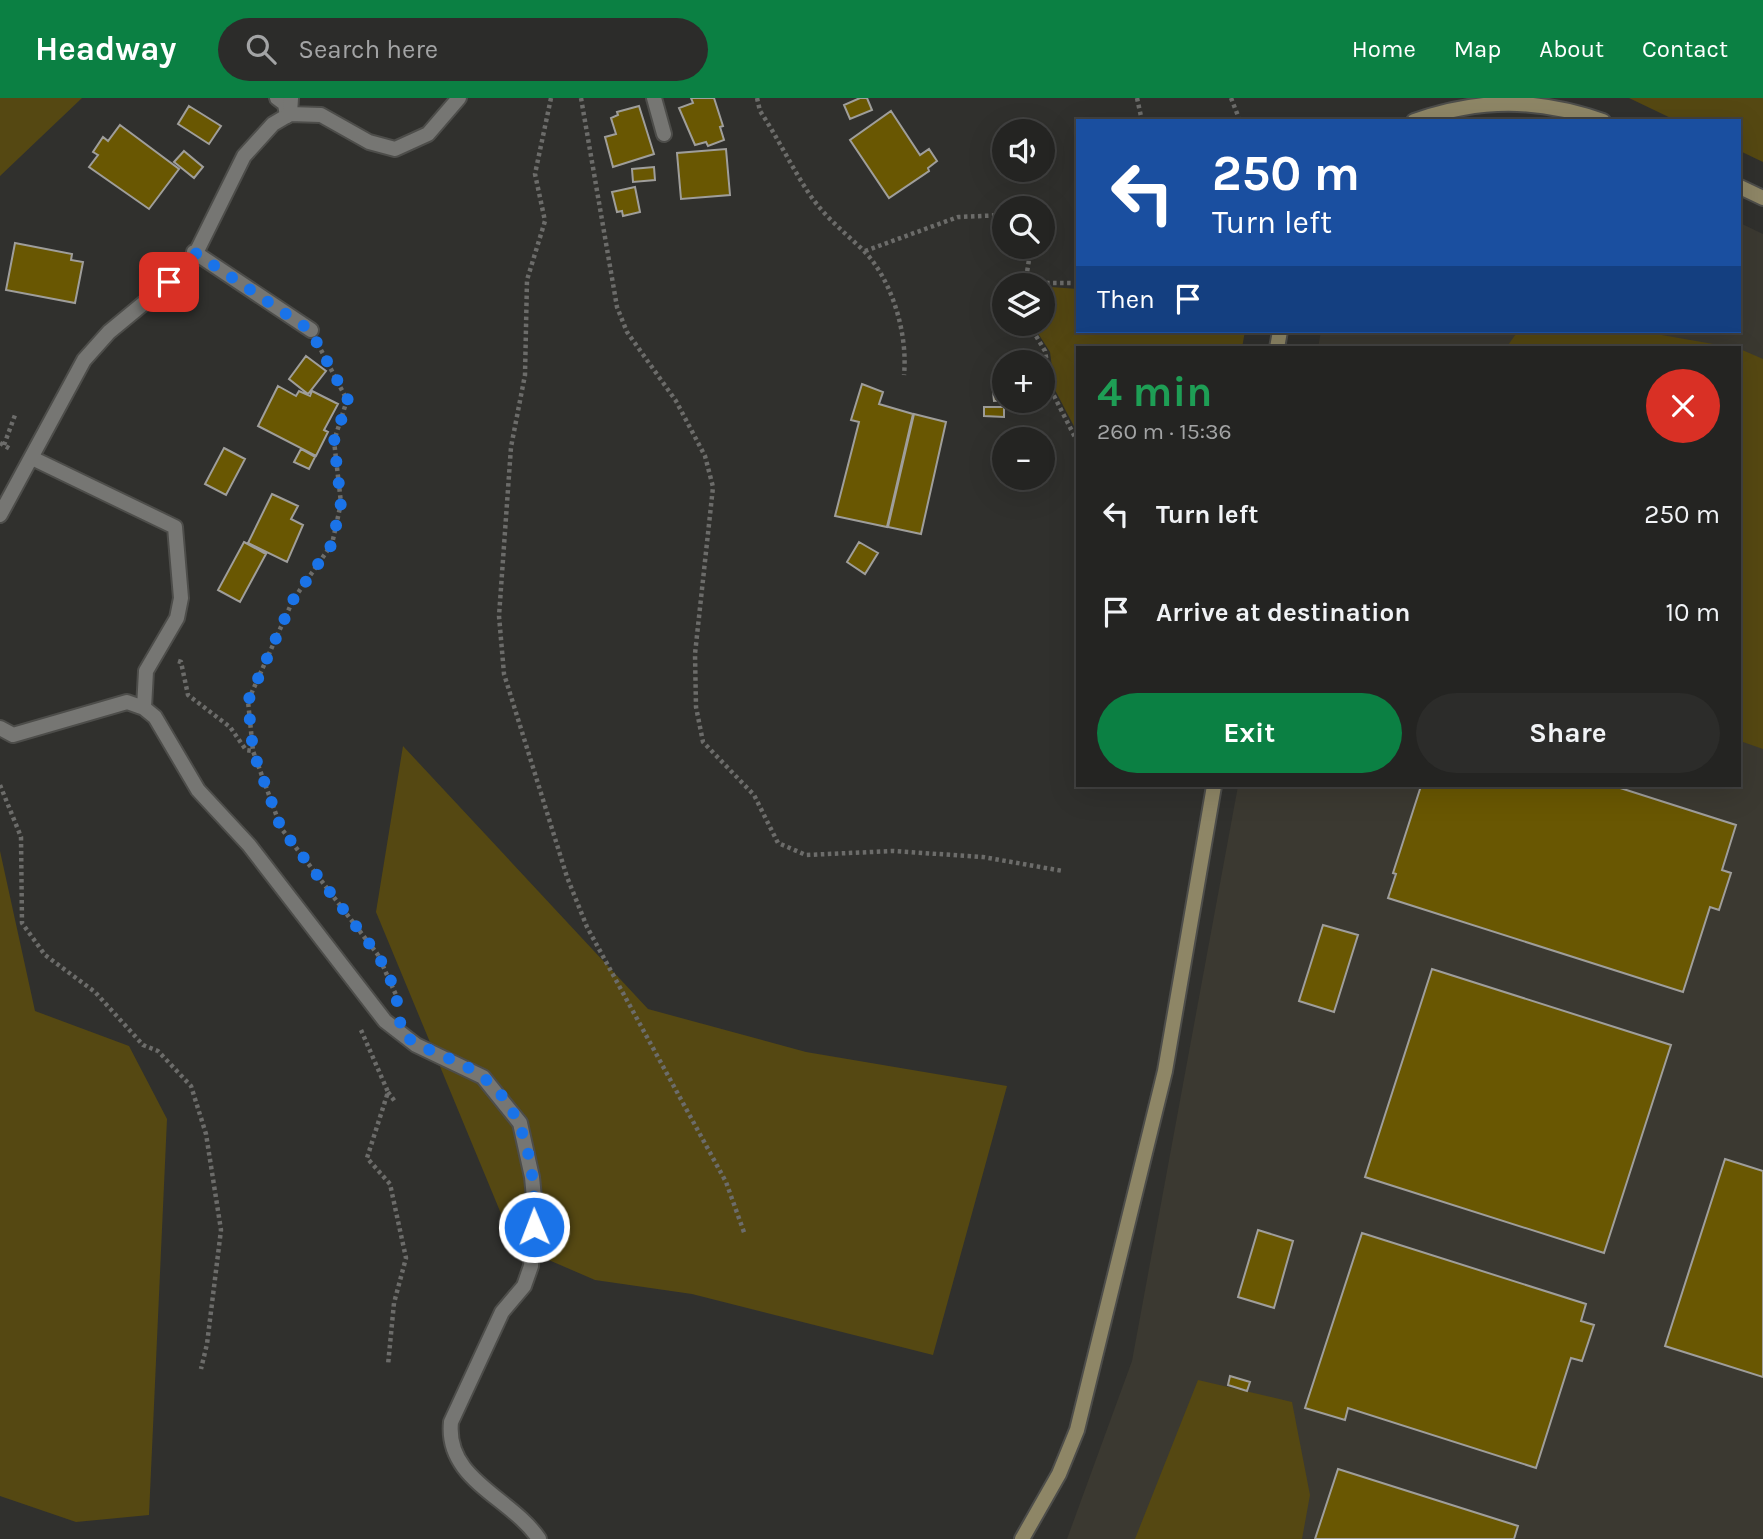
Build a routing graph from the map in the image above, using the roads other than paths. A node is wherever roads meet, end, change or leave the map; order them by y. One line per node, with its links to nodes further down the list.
1 (277, 98): 5 (street)
2 (290, 98): 5 (street)
3 (459, 98): 5 (street)
4 (654, 98): 8 (street)
5 (289, 115): 11 (street)
6 (1419, 119): 7 (street)
7 (1597, 119)
8 (664, 134)
9 (1741, 187): 10 (street)
10 (1763, 198)
11 (194, 252): 12 (street); 13 (street)
12 (310, 330)
13 (32, 458): 14 (street); 15 (street)
14 (0, 515)
15 (144, 708): 16 (street); 18 (street)
16 (0, 728)
17 (1214, 787): 19 (street)
18 (539, 1539)
19 (1022, 1539)

